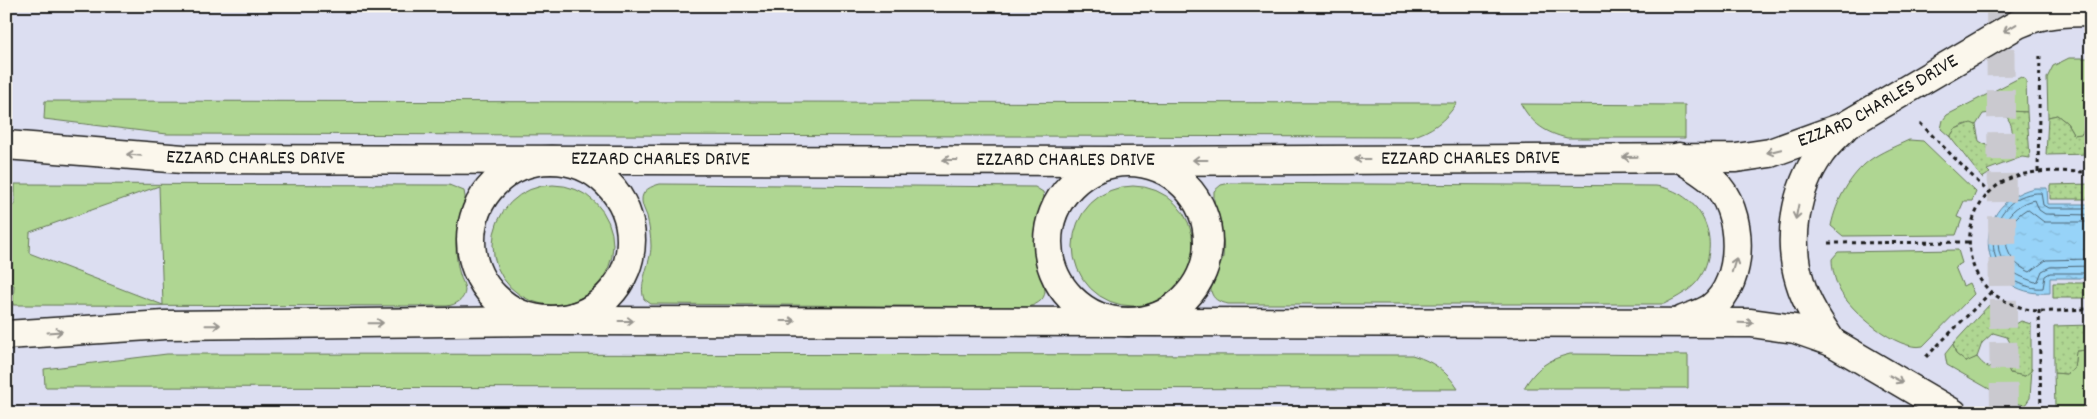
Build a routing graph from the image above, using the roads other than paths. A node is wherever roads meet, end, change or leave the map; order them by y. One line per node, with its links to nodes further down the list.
1 (2091, 12): 2 (street, EZZARD CHARLES DRIVE, one-way to 2)
2 (1845, 126): 4 (street, EZZARD CHARLES DRIVE, one-way to 4); 11 (street, one-way to 11)
3 (6, 145): 5 (street, EZZARD CHARLES DRIVE, one-way to 3)
4 (1678, 157): 6 (street, EZZARD CHARLES DRIVE, one-way to 6); 9 (street, one-way to 4)
5 (544, 159): 6 (street, EZZARD CHARLES DRIVE, one-way to 5); 7 (street); 7 (street)
6 (1118, 161): 8 (street); 8 (street)
7 (548, 320): 8 (street, one-way to 8); 10 (street, one-way to 7)
8 (1121, 322): 9 (street)
9 (1680, 322): 11 (street, one-way to 11)
10 (6, 335)
11 (1832, 342): 12 (street, one-way to 12)
12 (1953, 413)

